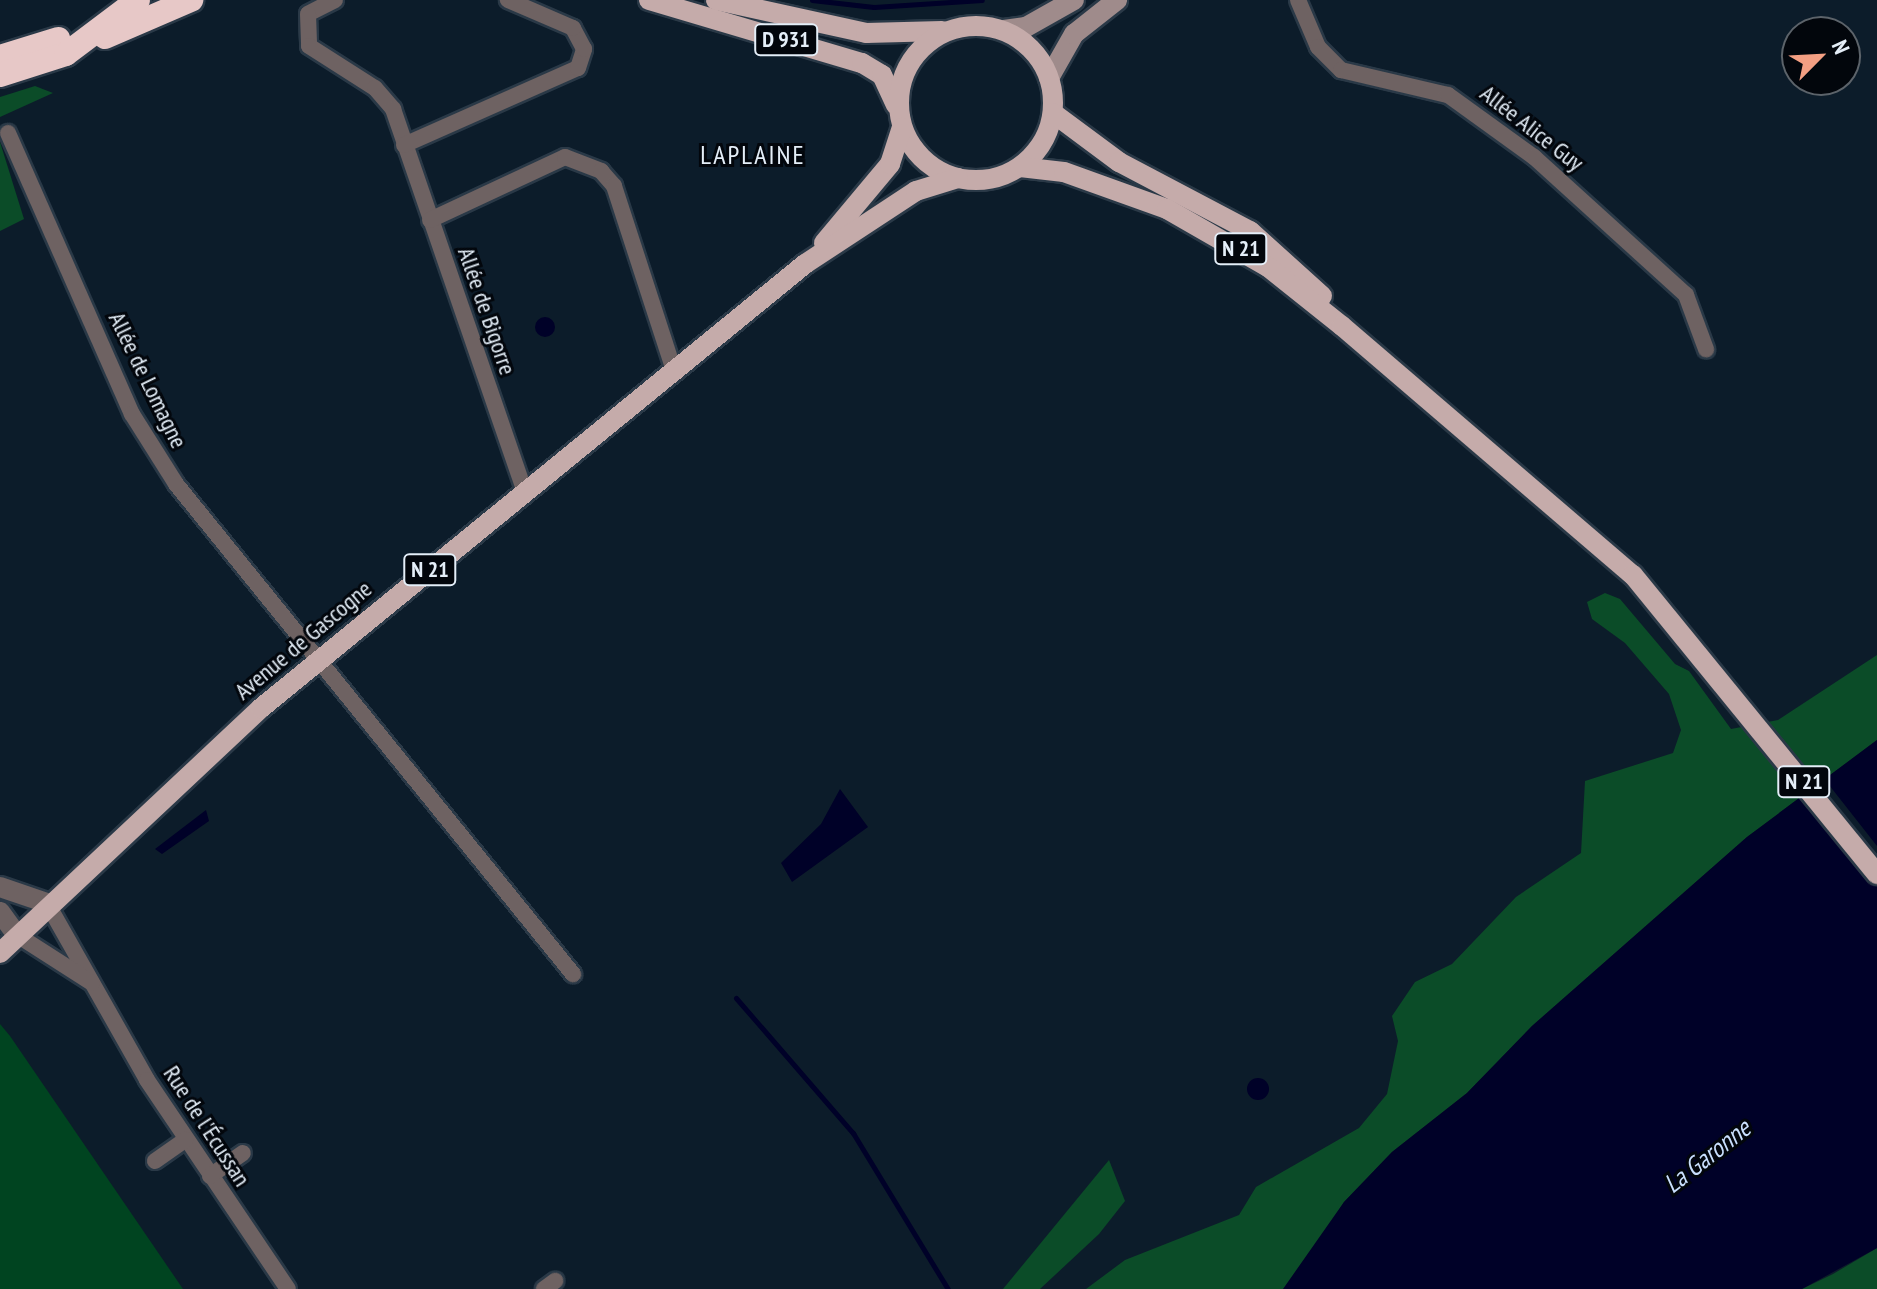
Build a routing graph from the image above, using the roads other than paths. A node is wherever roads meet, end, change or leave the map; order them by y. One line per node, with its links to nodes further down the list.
1 (120, 0): 14 (highway)
2 (138, 0): 13 (highway)
3 (191, 0): 13 (highway)
4 (335, 0): 20 (street, Allée de Bigorre)
5 (508, 0): 20 (street)
6 (649, 0): 18 (main road, D 931)
7 (716, 0): 12 (main road, D 931)
8 (1074, 0): 11 (main road)
9 (1117, 0): 16 (main road)
10 (1298, 0): 25 (street, Allée Alice Guy)
11 (1004, 30): 12 (main road); 16 (main road)
12 (946, 31): 18 (main road)
13 (66, 54): 15 (highway)
14 (0, 57)
15 (0, 75)
16 (1049, 78): 17 (main road)
17 (1053, 113): 21 (main road); 29 (main road, N 21)
18 (901, 120): 22 (main road); 24 (main road, Avenue de Gascogne / N 21)
19 (8, 133): 28 (street, Allée de Lomagne)
20 (404, 145): 23 (street, Allée de Bigorre)
21 (1020, 167): 22 (main road); 29 (main road, N 21)
22 (958, 178): 24 (main road, Avenue de Gascogne / N 21)
23 (430, 220): 26 (street); 27 (street, Allée de Bigorre)
24 (805, 264): 26 (main road, Avenue de Gascogne / N 21)
25 (1706, 349)
26 (674, 371): 27 (main road, Avenue de Gascogne / N 21)
27 (525, 492): 28 (main road, Avenue de Gascogne / N 21)
28 (321, 659): 33 (main road, Avenue de Gascogne / N 21); 37 (street, Allée de Lomagne)
29 (1736, 687): 30 (main road, N 21); 31 (main road, N 21)
30 (1877, 858)
31 (1877, 874)
32 (0, 887): 33 (street)
33 (47, 903): 35 (main road, Avenue de Gascogne / N 21); 38 (street, Rue de l'Écussan)
34 (0, 912): 35 (street)
35 (17, 935): 36 (main road, Avenue de Gascogne / N 21); 38 (street, Rue de l'Écussan)
36 (0, 953)
37 (573, 974)
38 (93, 984): 39 (street, Rue de l'Écussan)
39 (185, 1140): 41 (street); 42 (street, Rue de l'Écussan)
40 (243, 1153): 42 (street)
41 (155, 1161)
42 (210, 1176): 43 (street, Rue de l'Écussan)
43 (288, 1289)

